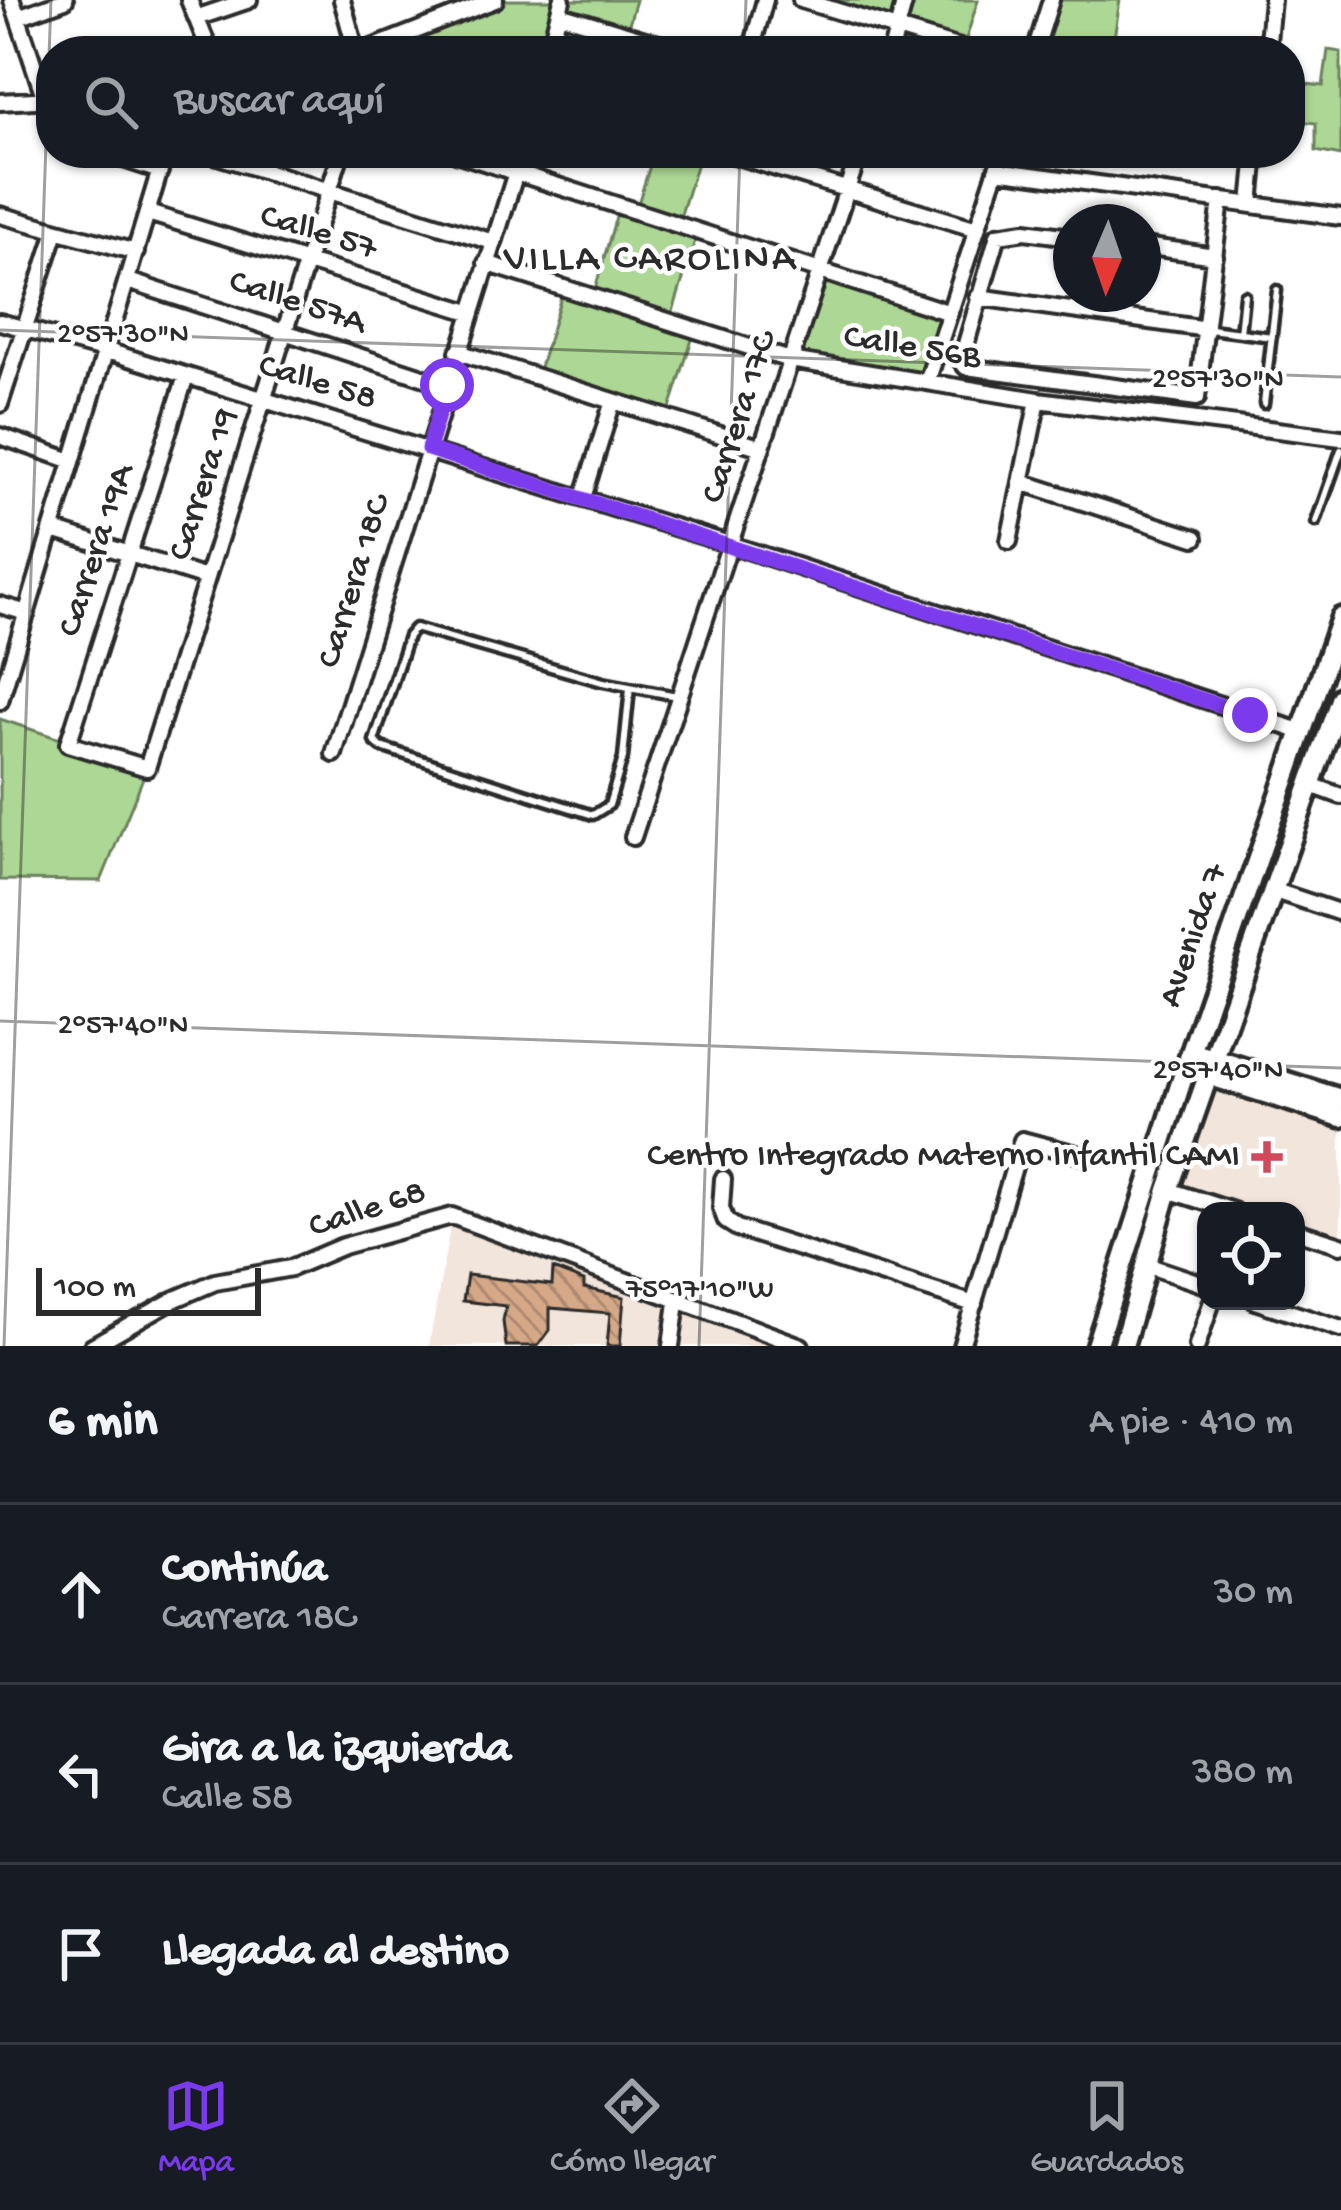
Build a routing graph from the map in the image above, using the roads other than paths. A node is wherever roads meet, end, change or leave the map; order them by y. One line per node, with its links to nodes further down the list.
1 (12, 0): 13 (street)
2 (65, 0): 13 (street)
3 (189, 0): 14 (street)
4 (249, 0): 14 (street)
5 (342, 0): 17 (street)
6 (493, 0): 18 (street)
7 (765, 0): 20 (street)
8 (801, 0): 15 (street)
9 (905, 0): 15 (street)
10 (1051, 0): 23 (street)
11 (1273, 0): 24 (street)
12 (560, 7): 19 (street)
13 (18, 16): 25 (street)
14 (196, 18): 16 (street)
15 (897, 30): 21 (street); 22 (street)
16 (204, 36)
17 (355, 36)
18 (399, 36)
19 (640, 36)
20 (755, 36)
21 (895, 36)
22 (918, 36)
23 (1039, 36)
24 (1269, 36)
25 (36, 66)
26 (36, 101): 27 (street)
27 (2, 107)
28 (151, 168): 38 (street)
29 (161, 168): 38 (street)
30 (257, 168): 40 (street)
31 (337, 168): 40 (street, Carrera 19)
32 (502, 168): 39 (street)
33 (518, 168): 39 (street, Carrera 18C)
34 (776, 168): 41 (street)
35 (855, 168): 41 (street, Carrera 17C)
36 (1254, 168): 43 (street)
37 (996, 170): 42 (street); 47 (street)
38 (160, 171): 44 (street)
39 (517, 173): 50 (street, Carrera 18C); 56 (street)
40 (330, 190): 50 (street); 54 (street, Carrera 19)
41 (848, 190): 47 (street); 56 (street, Carrera 17C)
42 (1221, 200): 43 (street); 53 (street)
43 (1250, 204): 46 (street)
44 (148, 213): 52 (street); 54 (street, Calle 57)
45 (0, 215): 48 (street)
46 (1341, 217)
47 (977, 230): 62 (street)
48 (56, 231): 52 (street); 65 (street)
49 (1053, 235): 60 (street)
50 (493, 242): 55 (street, Carrera 18C)
51 (1161, 248): 53 (street)
52 (136, 252): 57 (street)
53 (1215, 256): 64 (street)
54 (309, 263): 61 (street, Calle 57); 66 (street, Carrera 19)
55 (486, 263): 61 (street, Carrera 18C); 71 (street, Calle 56B)
56 (822, 271): 62 (street); 71 (street, Carrera 17C)
57 (128, 281): 66 (street, Calle 57A); 69 (street)
58 (1277, 290): 68 (lane)
59 (1244, 295): 67 (lane)
60 (978, 297): 64 (street); 64 (street)
61 (470, 312): 70 (street, Carrera 18C)
62 (950, 313): 73 (street)
63 (0, 322): 65 (street, Calle 58)
64 (1207, 329): 67 (lane)
65 (24, 330): 69 (street, Calle 58); 78 (street)
66 (286, 332): 74 (street, Calle 57A); 75 (street, Carrera 19)
67 (1240, 334): 68 (lane)
68 (1272, 337): 79 (lane)
69 (107, 351): 72 (street, Calle 58); 85 (street)
70 (458, 352): 74 (street, Carrera 18C); 77 (street)
71 (790, 360): 73 (street, Calle 56B); 82 (street, Carrera 17C)
72 (186, 376): 75 (street, Calle 58); 93 (street, Carrera 19A)
73 (927, 382): 76 (street, Calle 56B)
74 (447, 385): 83 (street, Carrera 18C)
75 (264, 399): 83 (street, Calle 58); 94 (street, Carrera 19)
76 (1038, 400): 81 (street, Calle 56B); 86 (street)
77 (613, 401): 82 (street); 87 (street)
78 (0, 404)
79 (1264, 404)
80 (0, 436): 85 (street)
81 (1341, 438)
82 (762, 448): 92 (street, Carrera 17C)
83 (428, 449): 87 (street, Calle 58); 103 (street, Carrera 18C)
84 (1341, 450): 88 (lane)
85 (72, 461): 89 (street)
86 (1021, 482): 90 (street); 91 (street)
87 (583, 498): 92 (street, Calle 58)
88 (1316, 522)
89 (53, 530): 93 (street); 96 (street)
90 (1195, 538)
91 (1009, 541)
92 (732, 545): 99 (street, Carrera 17C); 102 (street, Calle 58)
93 (127, 555): 94 (street); 104 (street, Carrera 19A)
94 (206, 578): 104 (street, Carrera 19)
95 (0, 605): 96 (street)
96 (26, 613): 101 (street)
97 (1341, 618): 102 (main road, Avenida 7)
98 (630, 688): 98 (lane); 99 (lane)
99 (680, 696): 107 (street, Carrera 17C)
100 (1341, 697): 105 (main road, Avenida 7)
101 (0, 700)
102 (1300, 731): 110 (main road, Avenida 7)
103 (334, 754)
104 (147, 768)
105 (1311, 785): 106 (street); 108 (main road, Avenida 7)
106 (1341, 796)
107 (634, 837)
108 (1275, 891): 109 (street); 111 (main road, Avenida 7)
109 (1341, 913)
110 (1188, 1059): 111 (main road); 132 (main road, Avenida 7)
111 (1213, 1068): 112 (main road); 113 (main road); 116 (main road, Avenida 7)
112 (1341, 1099)
113 (1341, 1117)
114 (1088, 1157): 123 (street)
115 (723, 1179): 123 (street)
116 (1168, 1190): 117 (street); 120 (main road, Avenida 7)
117 (1205, 1202)
118 (1305, 1234): 119 (street)
119 (1341, 1245)
120 (1146, 1265): 121 (street); 127 (main road, Avenida 7)
121 (1197, 1282)
122 (677, 1302): 128 (street, Calle 68); 129 (street); 130 (street, Calle 68)
123 (974, 1304): 131 (street)
124 (1209, 1310): 133 (street)
125 (1282, 1310): 126 (street)
126 (1341, 1330)
127 (1126, 1345)
128 (92, 1346)
129 (671, 1346)
130 (801, 1346)
131 (961, 1346)
132 (1096, 1346)
133 (1197, 1346)

